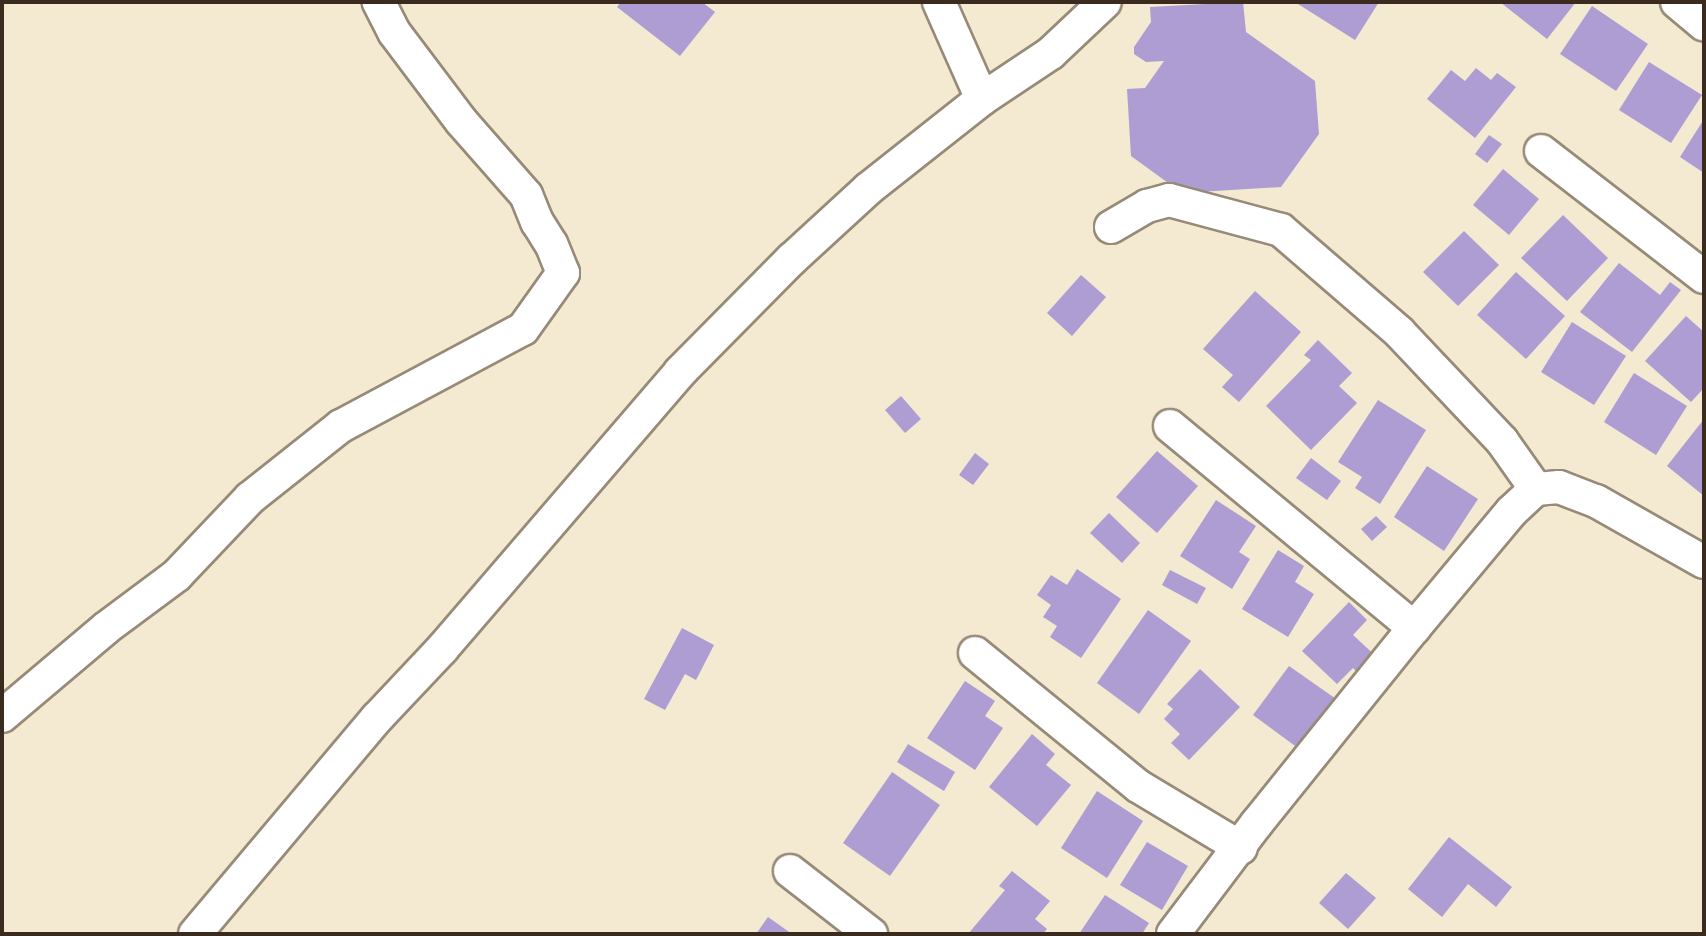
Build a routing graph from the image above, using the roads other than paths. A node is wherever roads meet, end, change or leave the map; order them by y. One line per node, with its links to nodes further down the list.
1 (379, 2): 15 (street)
2 (939, 2): 6 (street)
3 (1105, 2): 6 (street)
4 (1677, 2): 5 (street)
5 (1704, 25)
6 (982, 99): 18 (street)
7 (1541, 151): 9 (street)
8 (1111, 227): 11 (street)
9 (1704, 277)
10 (1170, 426): 13 (street)
11 (1536, 489): 12 (street); 13 (street)
12 (1704, 562)
13 (1414, 628): 16 (street)
14 (975, 653): 16 (street)
15 (2, 716)
16 (1241, 848): 20 (street)
17 (790, 871): 19 (street)
18 (195, 934)
19 (871, 934)
20 (1173, 934)

